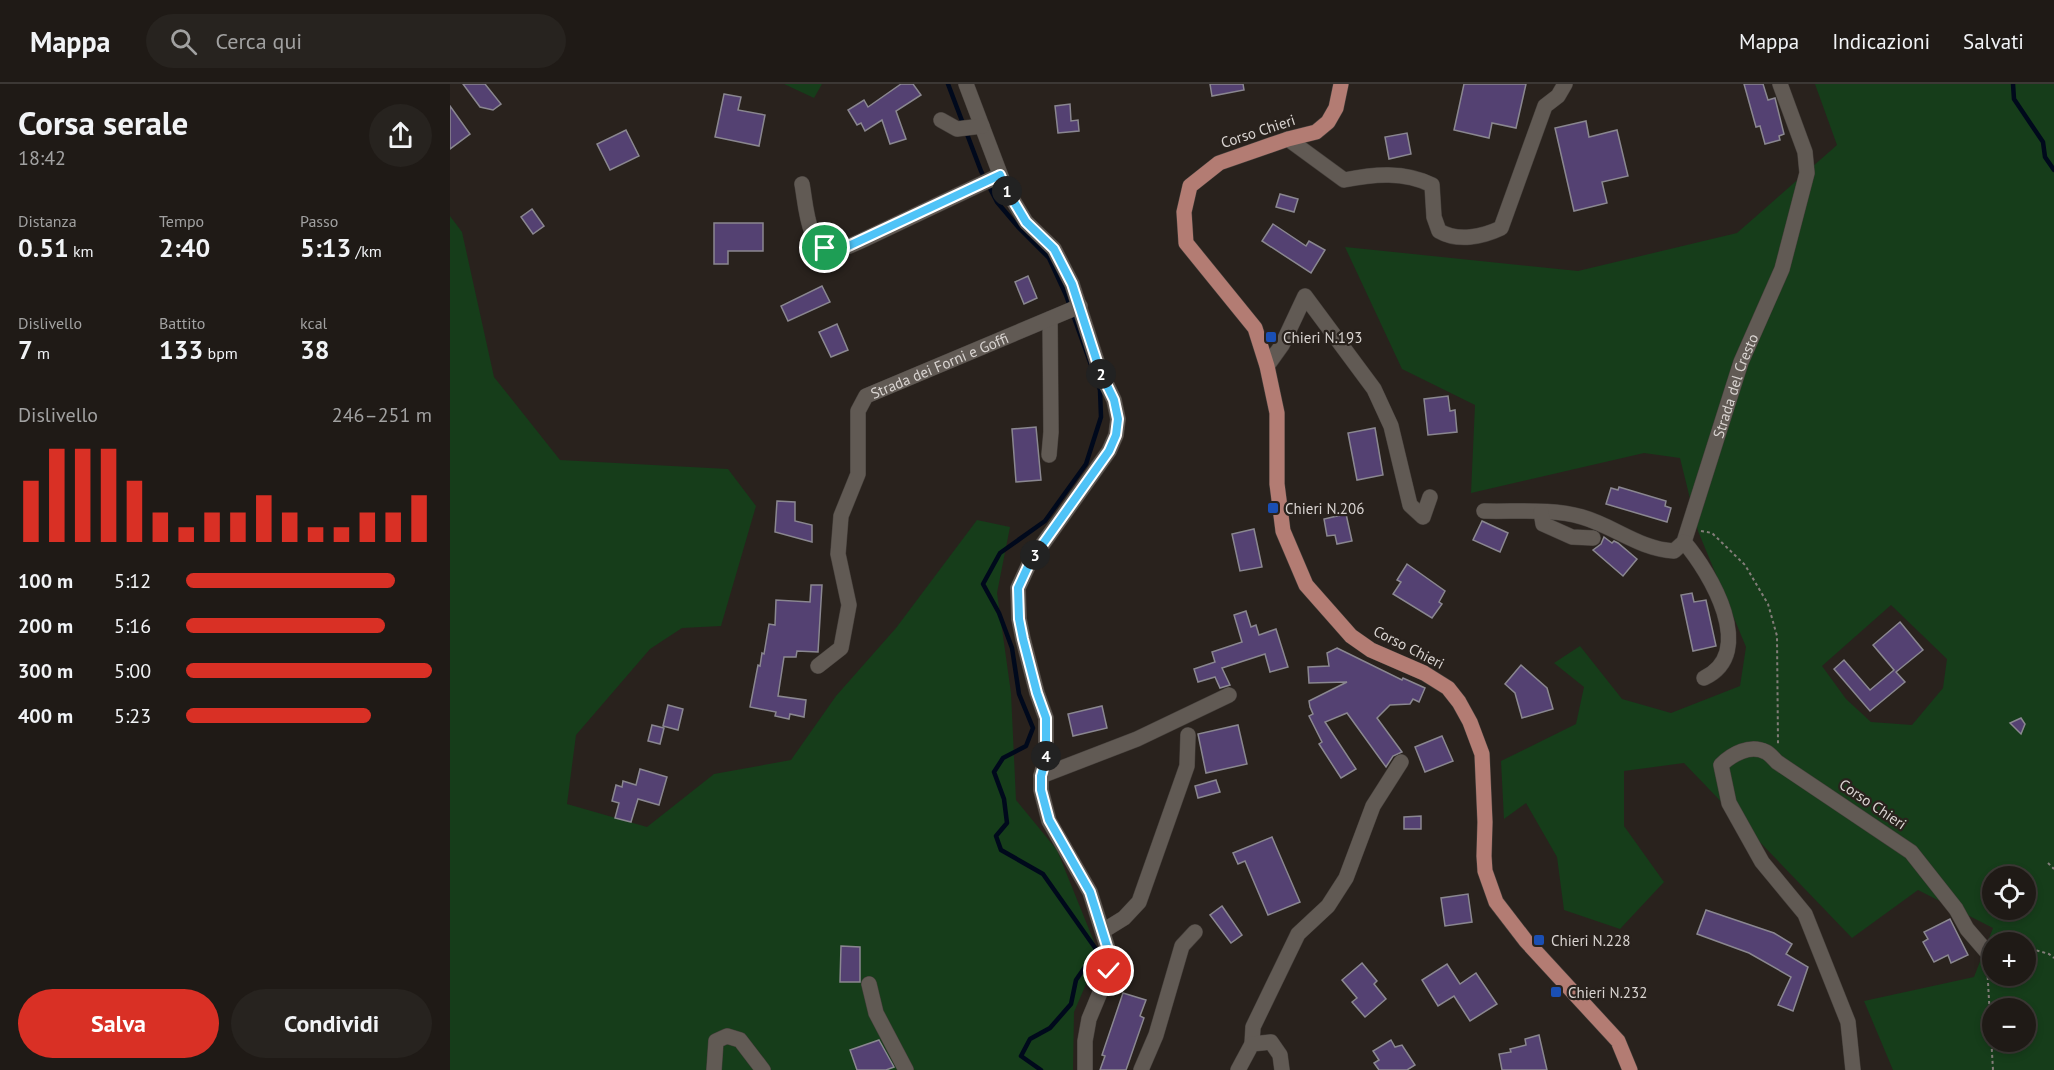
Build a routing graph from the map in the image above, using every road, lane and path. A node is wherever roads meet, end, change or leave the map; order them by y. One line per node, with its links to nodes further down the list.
1 (966, 84): 6 (street)
2 (1341, 84): 7 (main road, Corso Chieri)
3 (1566, 84): 7 (street)
4 (1780, 84): 19 (street, Strada del Cresto)
5 (941, 120): 6 (street)
6 (970, 127): 8 (street)
7 (1288, 139): 12 (main road, Corso Chieri)
8 (990, 180): 9 (street); 10 (street)
9 (802, 183)
10 (1079, 307): 11 (street, Strada dei Forni e Goffi); 26 (street)
11 (1055, 317): 13 (street); 20 (street, Strada dei Forni e Goffi)
12 (1267, 366): 14 (street); 44 (main road, Corso Chieri)
13 (1049, 455)
14 (1430, 497)
15 (1484, 511): 16 (street)
16 (1541, 512): 18 (street); 19 (street)
17 (1712, 533): 25 (path)
18 (1593, 538)
19 (1684, 542): 21 (street)
20 (818, 666)
21 (1704, 678)
22 (1229, 695): 26 (street)
23 (1188, 735): 29 (street)
24 (1401, 762): 36 (street)
25 (1777, 762): 31 (street, Corso Chieri); 45 (street, Corso Chieri)
26 (1041, 776): 29 (street)
27 (2048, 863): 28 (path)
28 (2054, 869)
29 (1103, 931): 40 (street)
30 (1195, 932): 41 (street)
31 (1982, 946)
32 (2036, 950): 33 (path)
33 (2054, 958)
34 (869, 984): 39 (street)
35 (1988, 986): 46 (path)
36 (1252, 1044): 42 (street); 43 (street)
37 (714, 1070): 38 (street)
38 (763, 1070)
39 (906, 1070)
40 (1085, 1070)
41 (1141, 1070)
42 (1238, 1070)
43 (1282, 1070)
44 (1630, 1070)
45 (1853, 1070)
46 (1993, 1070)

